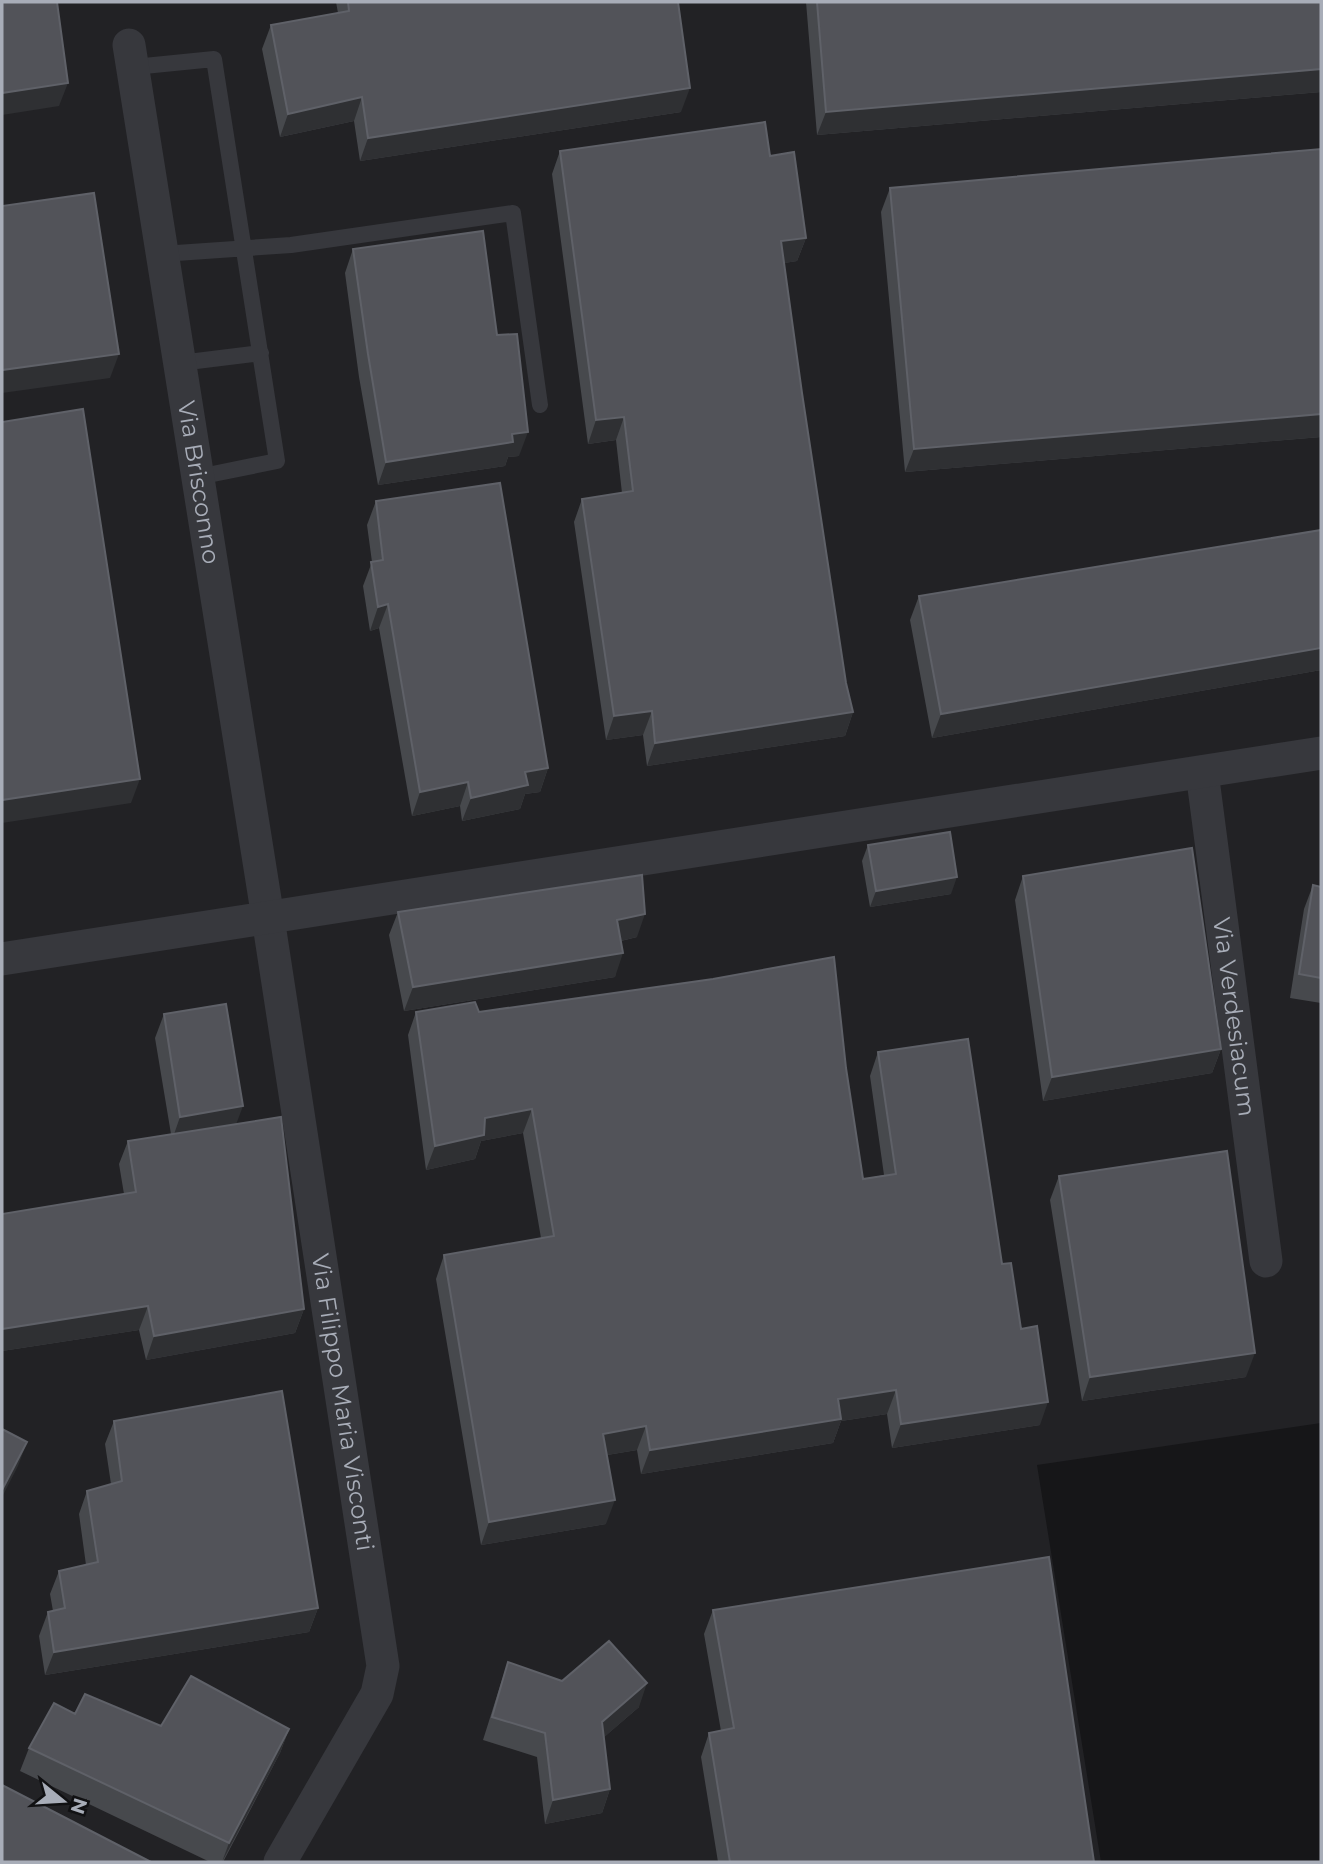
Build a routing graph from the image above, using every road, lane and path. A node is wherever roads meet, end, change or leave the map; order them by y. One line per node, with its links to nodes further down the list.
1 (132, 56): 2 (lane); 3 (street, Via Brisconno)
2 (244, 248): 3 (lane); 4 (lane); 6 (lane)
3 (162, 254): 5 (street, Via Brisconno)
4 (261, 353): 5 (lane); 7 (lane)
5 (180, 363): 7 (street, Via Brisconno)
6 (540, 405)
7 (198, 477): 10 (street, Via Brisconno)
8 (1321, 753): 9 (street)
9 (1202, 772): 10 (street); 12 (street, Via Verdesiacum)
10 (268, 918): 11 (street); 13 (street, Via Filippo Maria Visconti)
11 (2, 959)
12 (1266, 1261)
13 (280, 1862)

